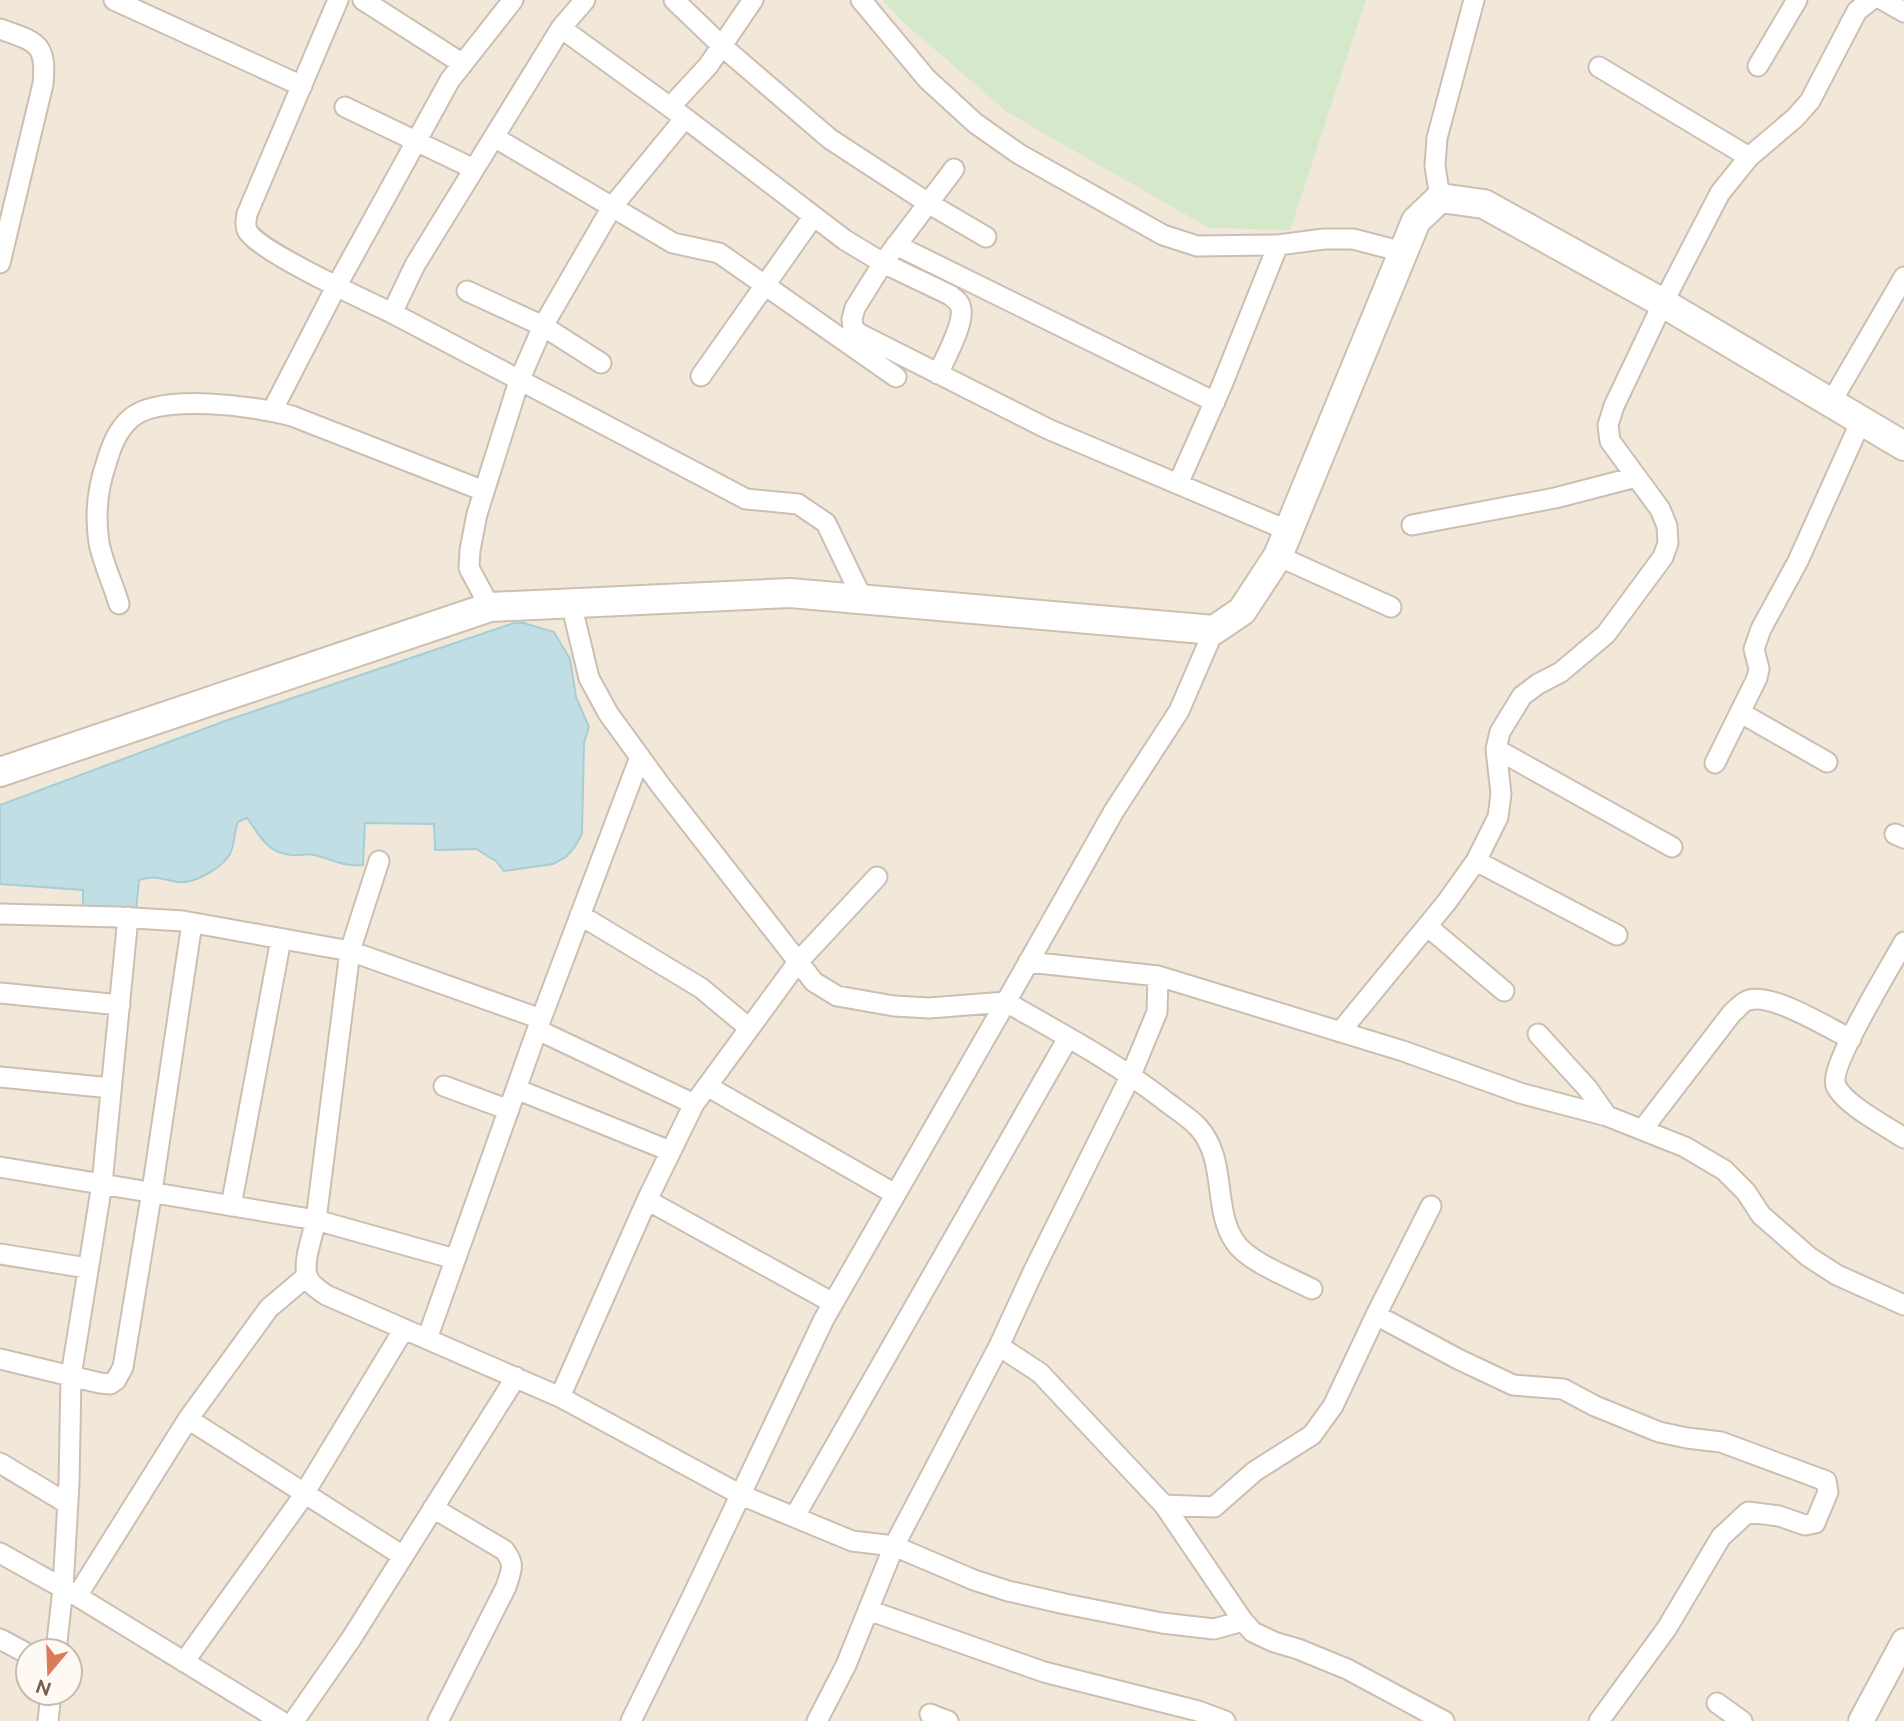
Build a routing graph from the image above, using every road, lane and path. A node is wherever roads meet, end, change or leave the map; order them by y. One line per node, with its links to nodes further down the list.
1 (114, 0): 19 (street)
2 (363, 0): 16 (street)
3 (513, 0): 16 (street)
4 (585, 0): 13 (street)
5 (674, 0): 15 (street)
6 (753, 0): 15 (street)
7 (861, 0): 33 (street)
8 (1474, 0): 27 (street)
9 (1797, 0): 17 (street)
10 (1871, 0): 12 (street); 24 (street)
11 (336, 1): 19 (street)
12 (1904, 12)
13 (561, 28): 21 (street); 22 (street)
14 (0, 29): 35 (street)
15 (723, 47): 21 (street); 28 (street)
16 (463, 64): 23 (street)
17 (1758, 66)
18 (1599, 67): 24 (street)
19 (302, 86): 39 (street)
20 (345, 107): 23 (street)
21 (677, 112): 29 (street); 30 (street)
22 (494, 137): 25 (street); 29 (street)
23 (417, 141): 25 (street); 39 (street)
24 (1749, 157): 41 (street)
25 (474, 169): 42 (street)
26 (954, 169): 28 (street)
27 (1440, 198): 34 (main road); 41 (main road)
28 (929, 203): 31 (street); 32 (street)
29 (612, 207): 38 (street); 43 (street)
30 (813, 217): 36 (street); 38 (street)
31 (986, 237)
32 (897, 245): 36 (street); 49 (street)
33 (1278, 245): 34 (street); 49 (street)
34 (1403, 252): 58 (main road)
35 (0, 263)
36 (883, 263): 45 (street); 45 (street)
37 (1904, 276): 50 (street)
38 (766, 287): 46 (street); 47 (street)
39 (336, 288): 42 (street); 51 (street)
40 (467, 291): 43 (street)
41 (1662, 303): 50 (main road); 54 (street)
42 (392, 313): 48 (street)
43 (543, 327): 44 (street); 48 (street)
44 (601, 363)
45 (938, 374): 55 (street)
46 (701, 376)
47 (896, 377)
48 (519, 382): 56 (street); 59 (street)
49 (1215, 401): 55 (street)
50 (1830, 404): 52 (main road)
51 (272, 411): 56 (street); 61 (street)
52 (1861, 421): 53 (main road); 65 (street)
53 (1904, 446)
54 (1636, 477): 57 (street); 66 (street)
55 (1178, 484): 58 (street)
56 (484, 491): 62 (street)
57 (1412, 525)
58 (1284, 544): 63 (street); 64 (main road)
59 (863, 600): 60 (main road); 64 (main road)
60 (571, 603): 62 (main road); 67 (street)
61 (119, 604)
62 (491, 607): 70 (main road)
63 (1391, 607)
64 (1214, 630): 85 (street)
65 (1741, 713): 68 (street); 69 (street)
66 (1496, 749): 71 (street); 73 (street)
67 (640, 757): 76 (street); 84 (street)
68 (1827, 762)
69 (1715, 763)
70 (0, 772)
71 (1672, 847)
72 (379, 861): 83 (street)
73 (1476, 861): 79 (street); 80 (street)
74 (877, 877): 84 (street)
75 (0, 914): 77 (street)
76 (580, 915): 91 (street); 92 (street)
77 (128, 917): 78 (street); 90 (street)
78 (192, 923): 81 (street); 111 (street)
79 (1427, 926): 87 (street); 93 (street)
80 (1617, 935)
81 (281, 939): 83 (street); 114 (street)
82 (1904, 942): 96 (street)
83 (350, 951): 91 (street); 116 (street)
84 (798, 962): 89 (street); 92 (street)
85 (1028, 962): 86 (street); 89 (street)
86 (1158, 976): 93 (street); 97 (street)
87 (1504, 991)
88 (0, 993): 90 (street)
89 (1006, 1002): 95 (street); 112 (street)
90 (120, 1005): 101 (street)
91 (539, 1025): 102 (street); 103 (street)
92 (749, 1028): 100 (street)
93 (1340, 1032): 105 (street)
94 (1538, 1034): 105 (street)
95 (1068, 1038): 97 (street); 139 (street)
96 (1850, 1039): 106 (street); 107 (street)
97 (1131, 1074): 121 (street); 127 (street)
98 (0, 1077): 101 (street)
99 (444, 1086): 104 (street)
100 (707, 1086): 103 (street); 112 (street)
101 (111, 1088): 110 (street)
102 (516, 1089): 104 (street); 108 (street)
103 (694, 1104): 108 (street)
104 (509, 1110): 118 (street)
105 (1607, 1116): 106 (street)
106 (1642, 1130): 123 (street)
107 (1904, 1138)
108 (670, 1151): 113 (street)
109 (0, 1167): 110 (street)
110 (102, 1184): 111 (street); 119 (street)
111 (152, 1191): 114 (street); 129 (street)
112 (895, 1194): 122 (street)
113 (647, 1200): 122 (street); 131 (street)
114 (231, 1206): 116 (street)
115 (1431, 1206): 124 (street)
116 (316, 1220): 118 (street); 120 (street)
117 (0, 1254): 119 (street)
118 (455, 1259): 126 (street)
119 (87, 1268): 129 (street)
120 (307, 1276): 125 (street); 132 (street)
121 (1312, 1289)
122 (833, 1303): 135 (street)
123 (1904, 1305)
124 (1376, 1315): 137 (street); 158 (street)
125 (404, 1329): 126 (street); 134 (street)
126 (426, 1339): 130 (street)
127 (999, 1346): 137 (street); 140 (street)
128 (0, 1359): 129 (street)
129 (71, 1376): 136 (street)
130 (516, 1377): 131 (street); 138 (street)
131 (560, 1397): 135 (street)
132 (188, 1419): 134 (street); 143 (street)
133 (0, 1463): 136 (street)
134 (304, 1493): 142 (street); 148 (street)
135 (741, 1494): 139 (street); 154 (street)
136 (68, 1504): 143 (street)
137 (1164, 1505): 145 (street)
138 (433, 1508): 142 (street); 153 (street)
139 (795, 1516): 140 (street)
140 (894, 1546): 144 (street); 145 (street)
141 (0, 1553): 143 (street)
142 (403, 1556): 152 (street)
143 (70, 1592): 146 (street); 148 (street)
144 (868, 1610): 150 (street); 155 (street)
145 (1243, 1622): 157 (street)
146 (59, 1637)
147 (1903, 1644): 160 (street)
148 (184, 1662): 151 (street)
149 (1717, 1703): 159 (street)
150 (1196, 1716): 156 (street)
151 (281, 1721)
152 (294, 1721)
153 (438, 1721)
154 (631, 1721)
155 (817, 1721)
156 (1225, 1721)
157 (1444, 1721)
158 (1599, 1721)
159 (1742, 1721)
160 (1861, 1721)

